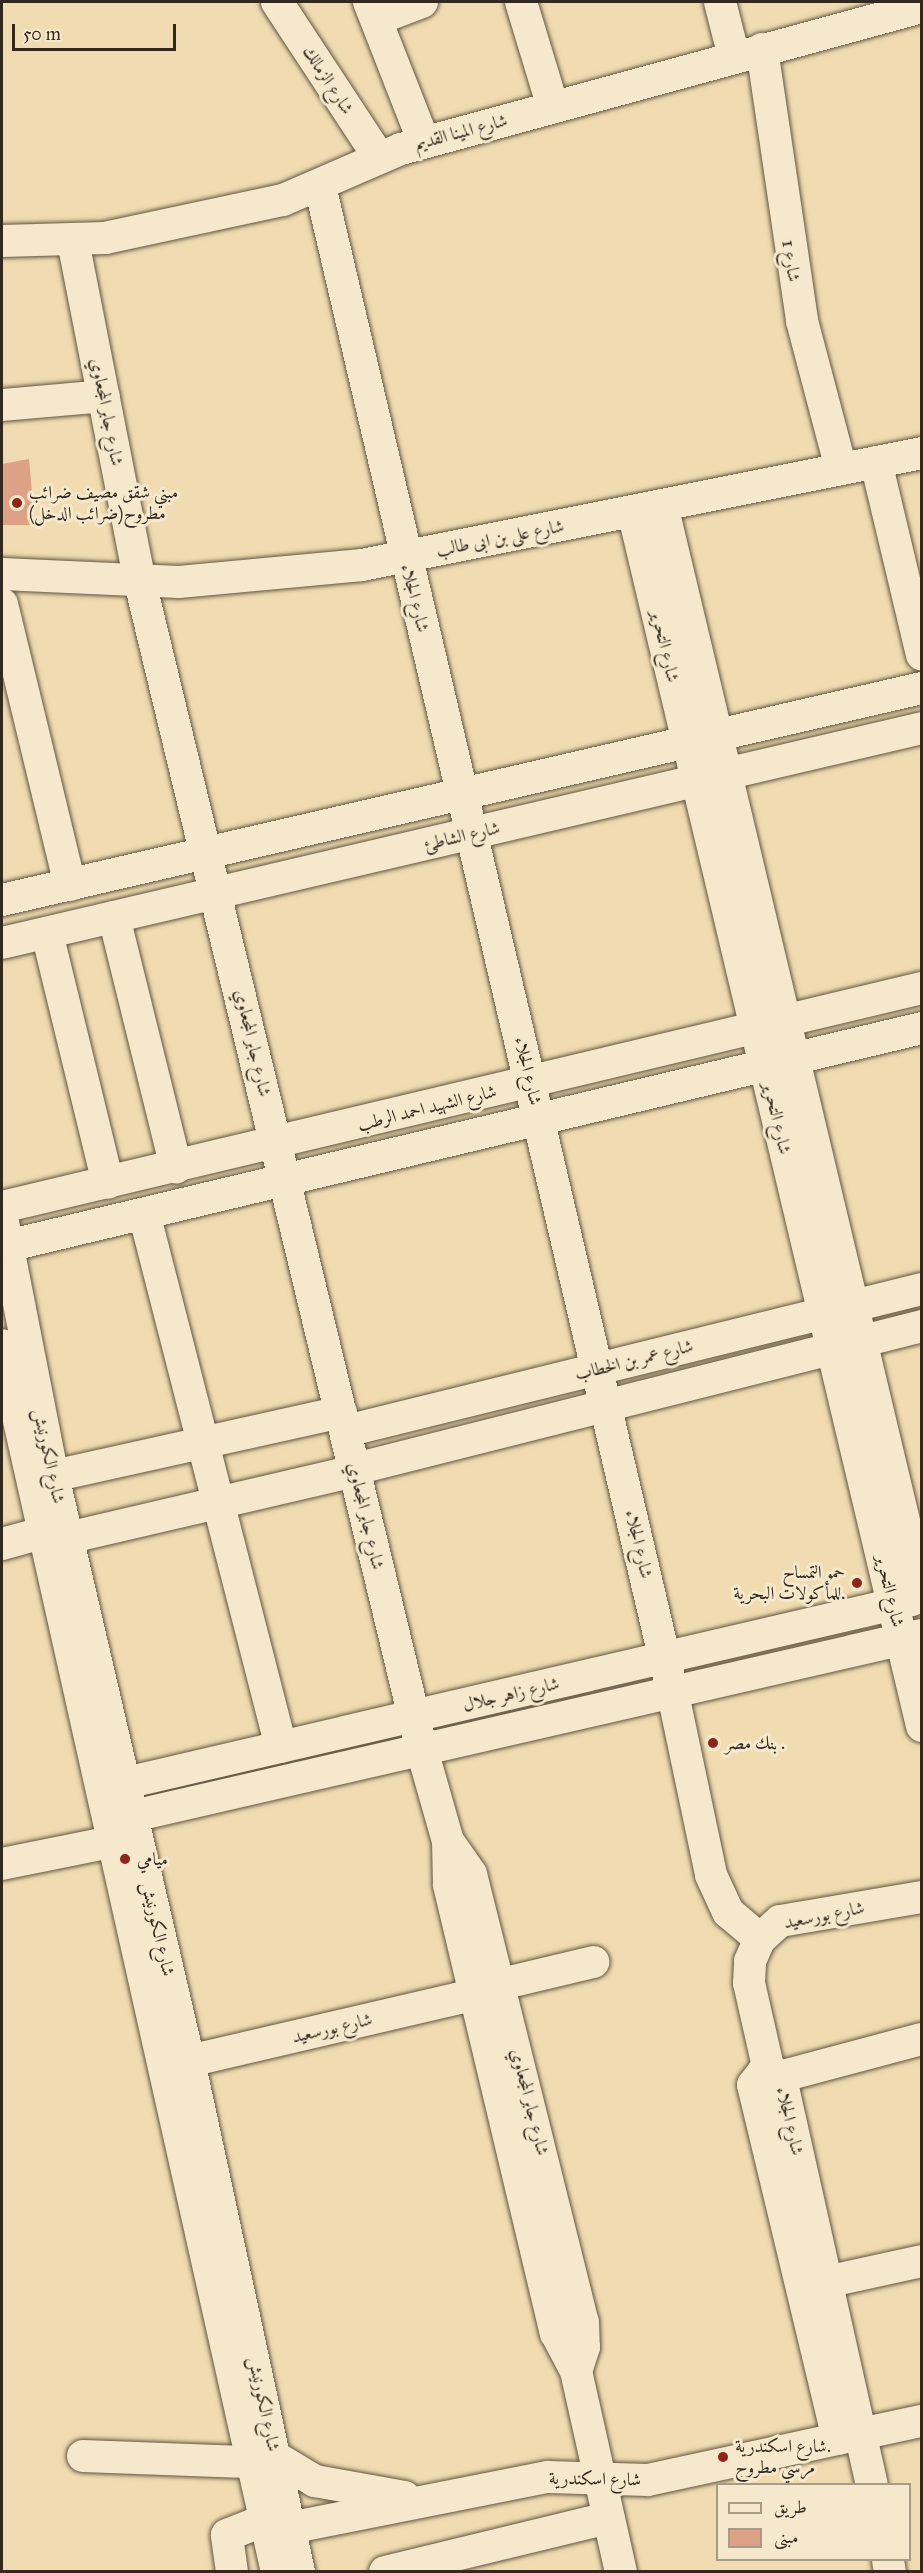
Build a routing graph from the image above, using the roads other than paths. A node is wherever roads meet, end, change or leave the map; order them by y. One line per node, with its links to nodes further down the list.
1 (277, 2): 11 (street, شارع الزمالك)
2 (422, 2): 6 (street)
3 (521, 2): 9 (street)
4 (720, 2): 8 (street, شارع 1)
5 (921, 7): 7 (street, شارع المينا القديم)
6 (373, 10): 10 (street)
7 (834, 14): 8 (street, شارع المينا القديم)
8 (748, 53): 9 (street, شارع المينا القديم); 19 (street, شارع 1)
9 (553, 107): 10 (street, شارع المينا القديم)
10 (424, 142): 11 (street, شارع المينا القديم)
11 (379, 158): 12 (street, شارع المينا القديم)
12 (320, 186): 14 (street, شارع المينا القديم); 21 (street, شارع الجلاء)
13 (2, 241): 14 (street, شارع المينا القديم)
14 (73, 241): 15 (street, شارع جابر المجعاوي)
15 (104, 396): 16 (street); 23 (street, شارع جابر المجعاوي)
16 (2, 405)
17 (921, 453): 18 (street, شارع على بن ابى طالب)
18 (876, 462): 19 (street, شارع على بن ابى طالب); 25 (street)
19 (841, 469): 20 (street, شارع على بن ابى طالب)
20 (647, 508): 21 (street, شارع على بن ابى طالب); 28 (street, شارع التحرير)
21 (405, 557): 23 (street, شارع على بن ابى طالب); 30 (street, شارع الجلاء)
22 (2, 574): 23 (street, شارع على بن ابى طالب)
23 (140, 582): 32 (street, شارع جابر المجعاوي)
24 (2, 604): 33 (street)
25 (921, 655)
26 (921, 688): 28 (street, شارع الشاطئ)
27 (921, 728): 29 (street, شارع الشاطئ)
28 (703, 740): 29 (street, شارع التحرير); 30 (street, شارع الشاطئ)
29 (712, 777): 31 (street, شارع الشاطئ); 40 (street, شارع التحرير)
30 (463, 797): 31 (street, شارع الجلاء); 32 (street, شارع الشاطئ)
31 (472, 834): 34 (street, شارع الشاطئ); 43 (street, شارع الجلاء)
32 (207, 855): 33 (street, شارع الشاطئ); 34 (street, شارع جابر المجعاوي)
33 (70, 885): 35 (street, شارع الشاطئ)
34 (217, 893): 36 (street, شارع الشاطئ); 45 (street, شارع جابر المجعاوي)
35 (2, 900)
36 (114, 918): 37 (street, شارع الشاطئ); 46 (street)
37 (47, 933): 38 (street, شارع الشاطئ); 47 (street)
38 (2, 943)
39 (921, 988): 40 (street, شارع الشهيد احمد الرطب)
40 (770, 1025): 42 (street, شارع التحرير); 43 (street, شارع الشهيد احمد الرطب)
41 (921, 1028): 42 (street)
42 (779, 1062): 44 (street); 53 (street, شارع التحرير)
43 (531, 1083): 44 (street, شارع الجلاء); 45 (street, شارع الشهيد احمد الرطب)
44 (540, 1121): 48 (street); 57 (street, شارع الجلاء)
45 (277, 1144): 46 (street, شارع الشهيد احمد الرطب); 48 (street, شارع جابر المجعاوي)
46 (176, 1167): 47 (street, شارع الشهيد احمد الرطب)
47 (108, 1182): 49 (street, شارع الشهيد احمد الرطب)
48 (286, 1182): 50 (street); 59 (street, شارع جابر المجعاوي)
49 (2, 1207)
50 (145, 1217): 51 (street); 60 (street)
51 (4, 1231): 62 (street, شارع الكورنيش)
52 (921, 1289): 53 (street, شارع عمر بن الخطاب)
53 (838, 1310): 56 (street, شارع التحرير); 57 (street, شارع عمر بن الخطاب)
54 (921, 1326): 56 (street, شارع عمر بن الخطاب)
55 (2, 1345): 64 (street, شارع الكورنيش)
56 (846, 1345): 58 (street, شارع عمر بن الخطاب); 66 (street, شارع التحرير)
57 (598, 1369): 58 (street, شارع الجلاء); 59 (street, شارع عمر بن الخطاب)
58 (606, 1405): 61 (street, شارع عمر بن الخطاب); 68 (street, شارع الجلاء)
59 (343, 1422): 60 (street, شارع عمر بن الخطاب); 61 (street, شارع جابر المجعاوي)
60 (202, 1443): 62 (street, شارع عمر بن الخطاب); 63 (street)
61 (355, 1470): 63 (street, شارع عمر بن الخطاب); 70 (street, شارع جابر المجعاوي)
62 (53, 1476): 64 (street, شارع الكورنيش)
63 (218, 1503): 64 (street, شارع عمر بن الخطاب); 72 (street)
64 (55, 1536): 65 (street, شارع عمر بن الخطاب); 74 (street, شارع الكورنيش)
65 (2, 1544)
66 (912, 1599): 67 (street, شارع التحرير); 68 (street, شارع زاهر جلال)
67 (911, 1637): 69 (street, شارع زاهر جلال); 71 (street, شارع التحرير)
68 (665, 1659): 69 (street, شارع الجلاء); 70 (street, شارع زاهر جلال)
69 (673, 1694): 73 (street, شارع زاهر جلال); 78 (street, شارع الجلاء)
70 (414, 1716): 72 (street, شارع زاهر جلال); 73 (street, شارع جابر المجعاوي)
71 (921, 1726)
72 (281, 1747): 74 (street, شارع زاهر جلال)
73 (422, 1750): 75 (street, شارع زاهر جلال); 80 (street, شارع جابر المجعاوي)
74 (112, 1786): 75 (street, شارع الكورنيش)
75 (117, 1827): 76 (street, شارع زاهر جلال); 82 (street, شارع الكورنيش); 90 (street, شارع الكورنيش)
76 (2, 1864)
77 (921, 1897): 78 (street, شارع بورسعيد)
78 (760, 1939): 83 (street, شارع بورسعيد)
79 (593, 1962): 80 (street, شارع بورسعيد)
80 (488, 1989): 82 (street, شارع بورسعيد); 91 (street, شارع جابر المجعاوي)
81 (921, 2039): 83 (street)
82 (189, 2061): 90 (street, شارع الكورنيش)
83 (774, 2074): 84 (street, شارع الجلاء)
84 (794, 2201): 86 (street, شارع الجلاء); 88 (street, شارع الجلاء)
85 (921, 2260): 86 (street)
86 (826, 2282): 88 (street, شارع الجلاء)
87 (921, 2421): 88 (street, شارع اسكندرية)
88 (837, 2439): 91 (street, شارع اسكندرية); 92 (street, شارع الجلاء); 93 (street)
89 (83, 2456): 90 (street)
90 (268, 2461): 94 (street); 96 (street, شارع الكورنيش)
91 (600, 2479): 94 (street, شارع اسكندرية); 95 (street, شارع جابر المجعاوي)
92 (869, 2483)
93 (869, 2483)
94 (424, 2500): 96 (street, شارع اسكندرية)
95 (609, 2518): 100 (street); 101 (street, شارع جابر المجعاوي)
96 (274, 2527): 97 (street, شارع اسكندرية); 98 (street, شارع الكورنيش); 99 (street, شارع الكورنيش)
97 (232, 2571)
98 (277, 2571)
99 (299, 2571)
100 (384, 2571)
101 (621, 2571)

